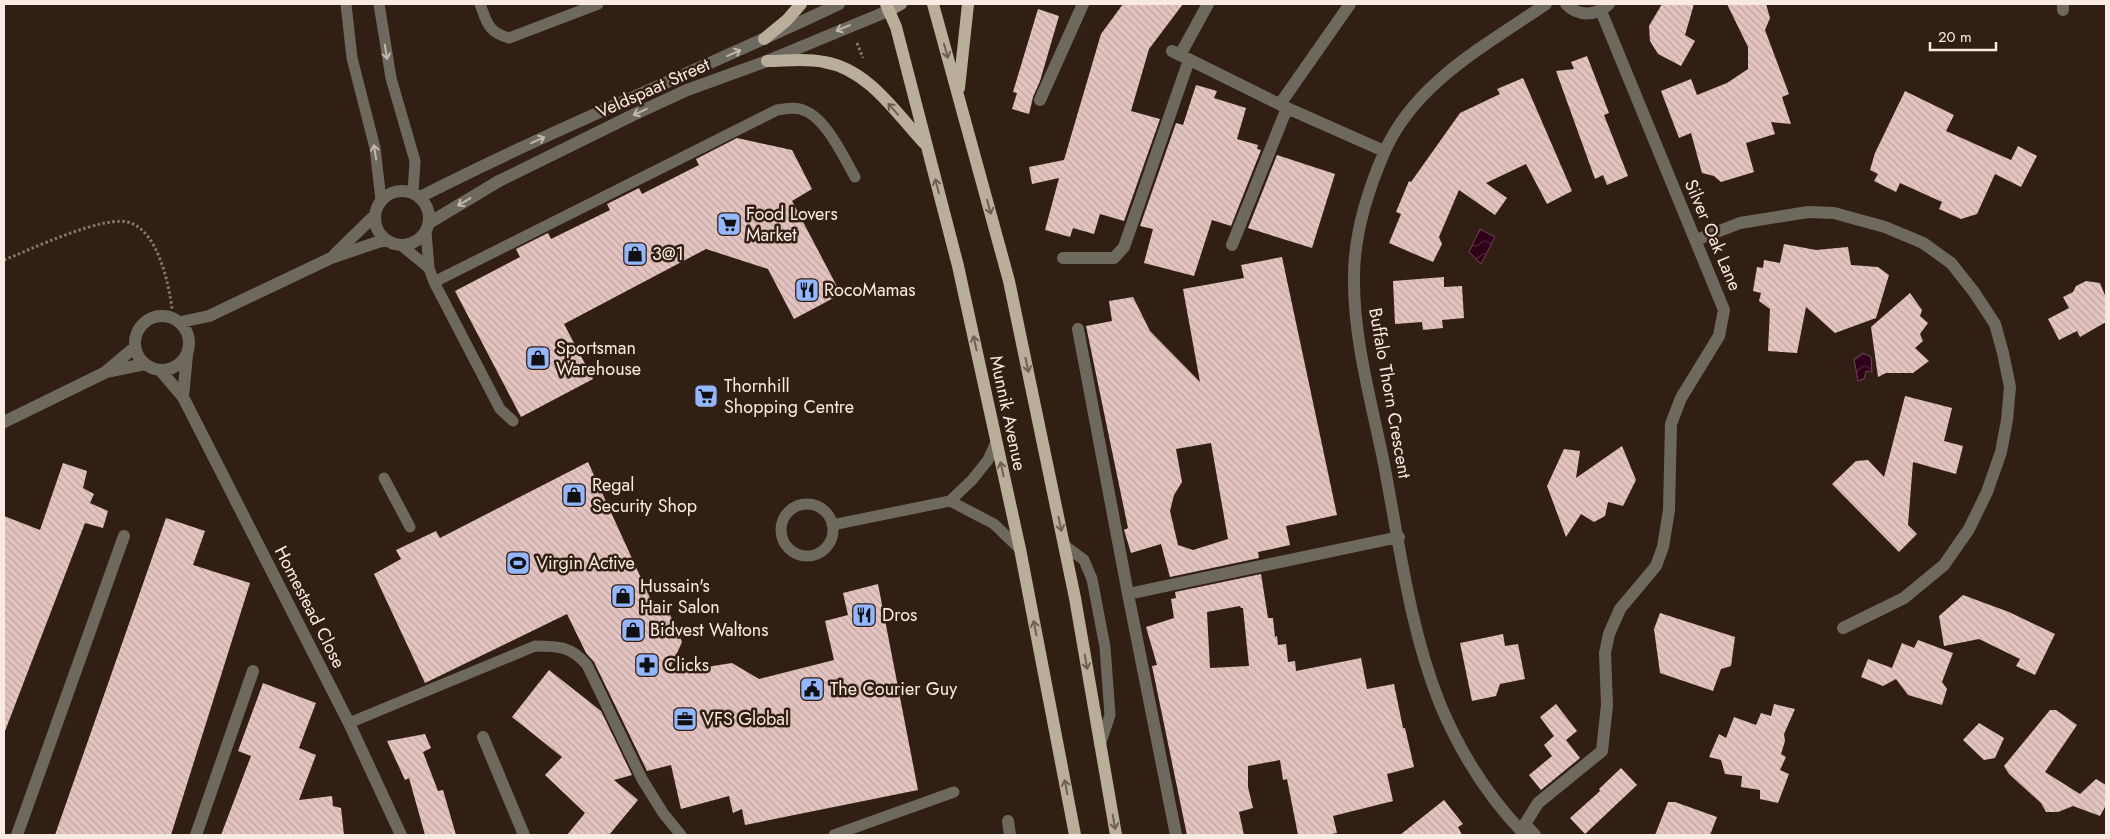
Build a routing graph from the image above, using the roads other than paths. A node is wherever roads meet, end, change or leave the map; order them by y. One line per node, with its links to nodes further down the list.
1 (346, 4): 27 (lane, one-way to 1)
2 (378, 4): 26 (lane, one-way to 26)
3 (480, 4): 4 (lane)
4 (598, 4)
5 (802, 4): 17 (main road)
6 (839, 4): 17 (street, Veldspaat Street)
7 (900, 4): 15 (street, Veldspaat Street)
8 (933, 4): 20 (main road, Munnik Avenue, one-way to 20)
9 (968, 4): 20 (main road)
10 (1083, 4): 21 (street)
11 (1208, 4): 18 (street)
12 (1350, 4): 22 (street)
13 (1546, 4): 24 (street, Buffalo Thorn Crescent)
14 (1566, 4): 16 (street)
15 (887, 7): 19 (street, Veldspaat Street, one-way to 19); 23 (main road, Munnik Avenue)
16 (1605, 7): 31 (street, Silver Oak Lane)
17 (764, 39): 26 (street, Veldspaat Street, one-way to 17)
18 (1180, 55): 22 (street); 35 (street)
19 (766, 61): 23 (main road, one-way to 19); 29 (street, Veldspaat Street, one-way to 29)
20 (958, 94): 57 (main road, Munnik Avenue, one-way to 57)
21 (1040, 100)
22 (1283, 106): 24 (street); 32 (street)
23 (926, 145): 50 (main road, Munnik Avenue, one-way to 23)
24 (1384, 151): 56 (street, Buffalo Thorn Crescent)
25 (855, 176): 37 (lane)
26 (417, 195): 27 (street); 29 (street)
27 (381, 200): 28 (street)
28 (374, 216): 30 (street); 34 (street)
29 (427, 227): 33 (street); 36 (lane)
30 (384, 240): 33 (street); 34 (street)
31 (1696, 240): 60 (street); 78 (street, Silver Oak Lane)
32 (1232, 245)
33 (402, 246): 36 (lane)
34 (331, 258): 38 (street)
35 (1063, 258)
36 (429, 268): 37 (lane)
37 (434, 282): 48 (lane)
38 (209, 316): 39 (street); 41 (street)
39 (177, 320): 41 (street); 42 (street)
40 (1078, 329): 59 (street)
41 (190, 338): 43 (street)
42 (135, 347): 44 (street); 46 (street)
43 (187, 354): 45 (street); 47 (street)
44 (145, 364): 45 (street); 46 (street)
45 (160, 370): 47 (street, Homestead Close)
46 (104, 372): 49 (street)
47 (182, 397): 62 (street, Homestead Close)
48 (513, 421)
49 (4, 422)
50 (996, 442): 52 (lane); 58 (main road, Munnik Avenue, one-way to 50)
51 (384, 478): 54 (lane)
52 (950, 501): 53 (lane); 58 (lane)
53 (832, 525): 53 (lane)
54 (410, 526)
55 (124, 536): 67 (street)
56 (1398, 537): 59 (street); 77 (street, Buffalo Thorn Crescent)
57 (1064, 545): 64 (main road, Munnik Avenue, one-way to 64); 64 (lane)
58 (1020, 550): 74 (main road, Munnik Avenue, one-way to 58)
59 (1128, 594): 76 (street)
60 (1843, 628)
61 (253, 671): 68 (street)
62 (349, 723): 69 (street, Homestead Close); 71 (lane)
63 (483, 737): 70 (street)
64 (1100, 745): 75 (main road, Munnik Avenue, one-way to 75)
65 (954, 792): 72 (lane)
66 (1008, 821): 73 (street)
67 (17, 835)
68 (196, 835)
69 (400, 835)
70 (524, 835)
71 (681, 835)
72 (834, 835)
73 (1010, 835)
74 (1075, 835)
75 (1116, 835)
76 (1176, 835)
77 (1525, 835)
78 (1535, 835)

